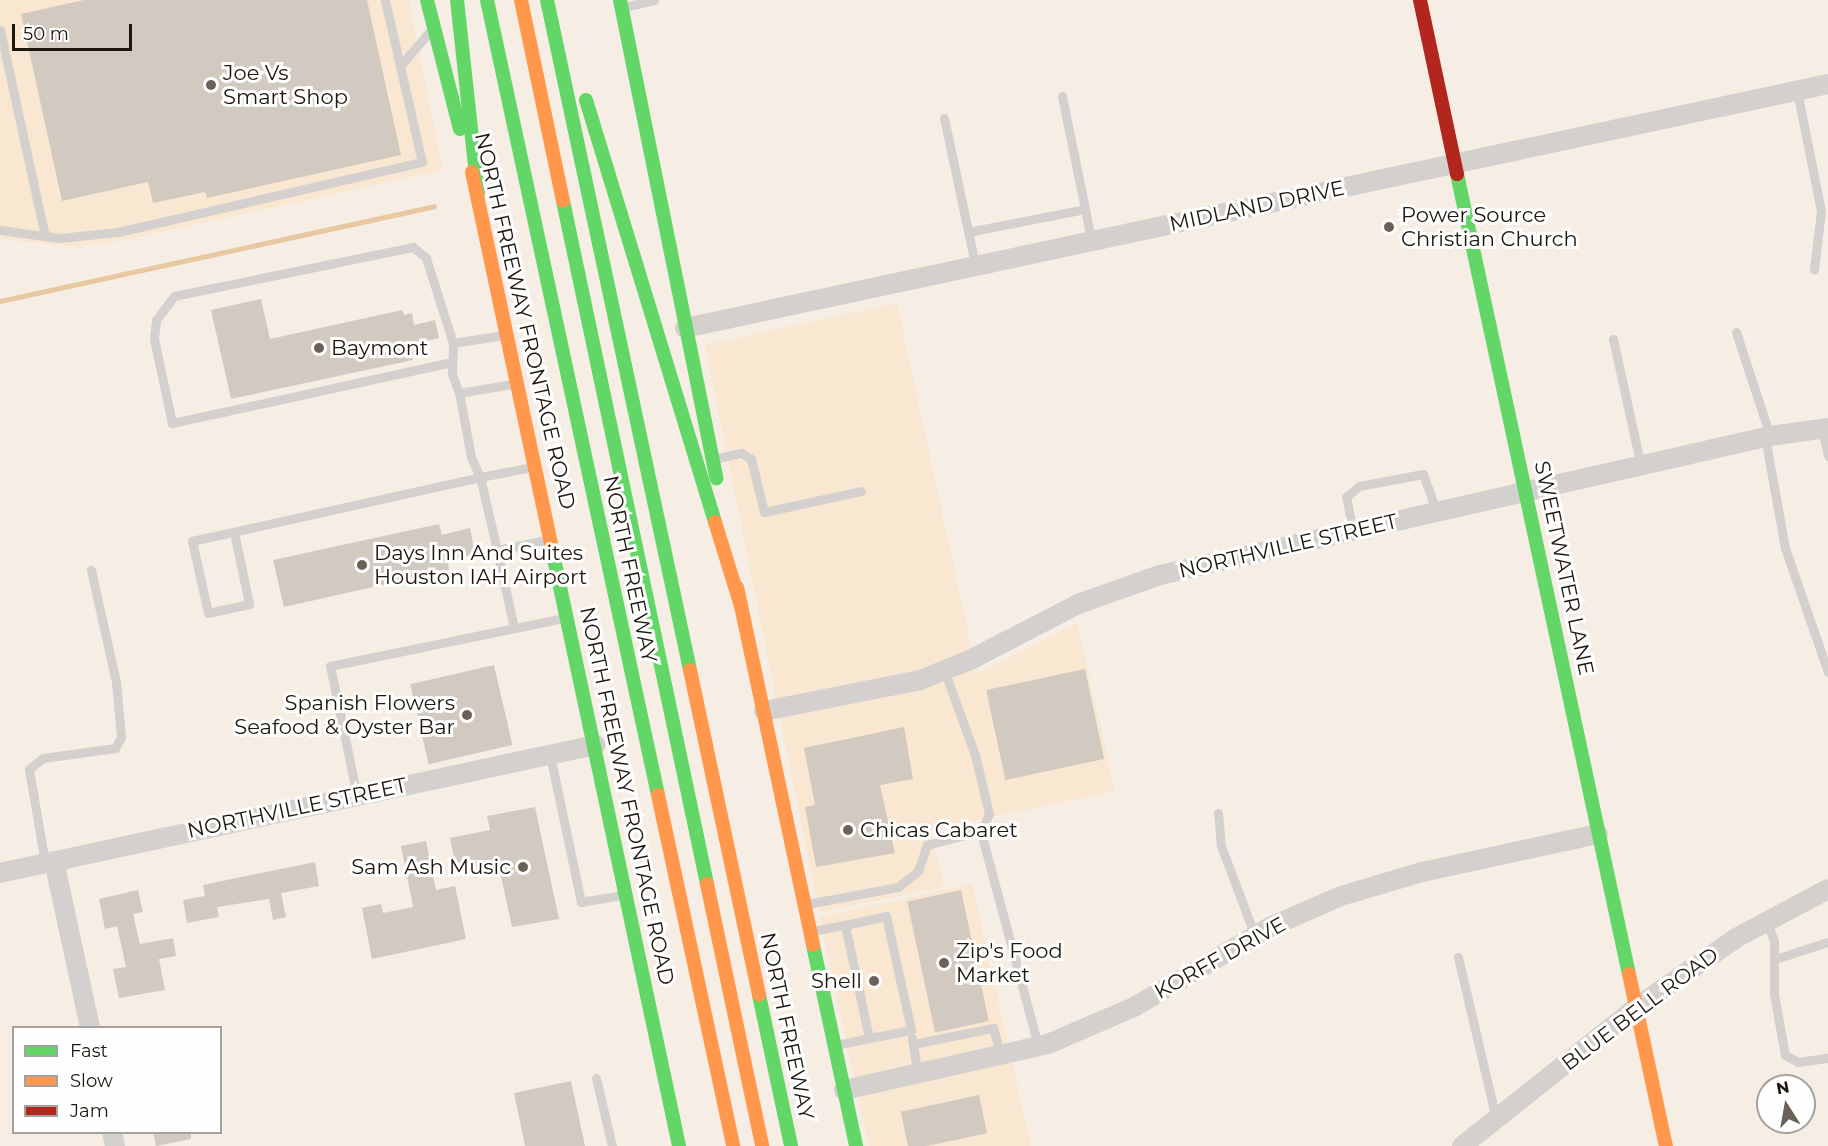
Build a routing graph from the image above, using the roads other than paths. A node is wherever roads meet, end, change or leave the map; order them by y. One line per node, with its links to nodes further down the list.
1 (385, 0): 12 (lane)
2 (426, 0): 10 (main road, NORTH FREEWAY FRONTAGE ROAD)
3 (457, 0): 19 (main road)
4 (487, 0): 89 (main road, NORTH FREEWAY)
5 (521, 0): 90 (main road, NORTH FREEWAY)
6 (547, 0): 13 (main road, NORTH FREEWAY)
7 (654, 0): 9 (lane)
8 (1420, 0): 18 (main road, SWEETWATER LANE)
9 (621, 4): 27 (main road)
10 (432, 29): 12 (lane); 19 (main road, NORTH FREEWAY FRONTAGE ROAD)
11 (0, 30): 23 (lane)
12 (400, 66): 23 (lane)
13 (561, 66): 50 (main road); 91 (main road, NORTH FREEWAY)
14 (1828, 84): 15 (street, MIDLAND DRIVE)
15 (1797, 91): 18 (street, MIDLAND DRIVE); 26 (lane)
16 (1062, 96): 20 (lane)
17 (944, 118): 22 (lane)
18 (1455, 163): 24 (street, MIDLAND DRIVE); 43 (main road, SWEETWATER LANE)
19 (478, 193): 29 (main road, NORTH FREEWAY FRONTAGE ROAD)
20 (1086, 208): 22 (lane); 24 (lane)
21 (0, 230): 23 (lane)
22 (968, 232): 25 (lane)
23 (45, 236)
24 (1091, 243): 25 (street, MIDLAND DRIVE)
25 (976, 268): 27 (street, MIDLAND DRIVE)
26 (1814, 270)
27 (686, 328): 38 (main road)
28 (1736, 332): 36 (lane)
29 (508, 334): 31 (lane); 33 (main road, NORTH FREEWAY FRONTAGE ROAD)
30 (1613, 339): 40 (lane)
31 (453, 343): 32 (lane); 32 (lane)
32 (452, 362): 34 (lane)
33 (519, 383): 34 (lane); 39 (main road, NORTH FREEWAY FRONTAGE ROAD)
34 (459, 393): 41 (lane)
35 (1825, 428): 36 (street, NORTHVILLE STREET); 37 (lane)
36 (1768, 437): 40 (street, NORTHVILLE STREET); 54 (lane)
37 (1828, 456)
38 (712, 460): 42 (lane); 50 (main road)
39 (536, 466): 41 (lane); 47 (main road, NORTH FREEWAY FRONTAGE ROAD)
40 (1641, 466): 43 (street, NORTHVILLE STREET)
41 (480, 477): 45 (lane); 48 (lane)
42 (861, 491)
43 (1528, 493): 44 (street, NORTHVILLE STREET); 61 (main road, SWEETWATER LANE)
44 (1437, 513): 46 (street, NORTHVILLE STREET); 46 (lane)
45 (234, 532): 45 (lane)
46 (1353, 532): 53 (street, NORTHVILLE STREET)
47 (552, 539): 48 (lane); 51 (main road, NORTH FREEWAY FRONTAGE ROAD)
48 (497, 550): 52 (lane)
49 (91, 570): 62 (lane)
50 (741, 606): 55 (main road)
51 (568, 617): 52 (lane); 56 (main road, NORTH FREEWAY FRONTAGE ROAD)
52 (514, 628): 58 (lane)
53 (944, 670): 55 (street, NORTHVILLE STREET); 60 (lane)
54 (1828, 672)
55 (764, 711): 66 (main road)
56 (595, 745): 57 (street, NORTHVILLE STREET); 65 (main road, NORTH FREEWAY FRONTAGE ROAD)
57 (550, 754): 58 (street, NORTHVILLE STREET); 65 (lane)
58 (357, 795): 62 (street, NORTHVILLE STREET)
59 (1218, 813): 70 (lane)
60 (980, 828): 66 (lane); 80 (lane)
61 (1598, 834): 70 (street, KORFF DRIVE); 74 (main road, SWEETWATER LANE)
62 (50, 862): 63 (street, NORTHVILLE STREET); 75 (street)
63 (0, 873)
64 (1828, 889): 67 (street, BLUE BELL ROAD)
65 (627, 894): 88 (main road, NORTH FREEWAY FRONTAGE ROAD)
66 (805, 904): 69 (main road)
67 (1766, 920): 73 (lane); 74 (street, BLUE BELL ROAD)
68 (845, 924): 69 (lane); 76 (lane); 77 (lane)
69 (810, 931): 79 (main road)
70 (1254, 936): 80 (street, KORFF DRIVE)
71 (1828, 942): 73 (lane)
72 (1458, 957): 86 (lane)
73 (1775, 959): 82 (lane)
74 (1634, 1010): 86 (street, BLUE BELL ROAD); 94 (main road, SWEETWATER LANE)
75 (90, 1026)
76 (911, 1030): 77 (lane); 78 (lane)
77 (869, 1038): 79 (lane)
78 (913, 1044): 81 (lane); 83 (lane)
79 (835, 1046): 85 (main road)
80 (1038, 1047): 81 (street, KORFF DRIVE)
81 (1001, 1058): 83 (street, KORFF DRIVE)
82 (1828, 1058)
83 (919, 1076): 85 (street, KORFF DRIVE)
84 (596, 1078): 87 (lane)
85 (844, 1090): 92 (main road)
86 (1496, 1119): 93 (street, BLUE BELL ROAD)
87 (612, 1146)
88 (680, 1146)
89 (733, 1146)
90 (762, 1146)
91 (791, 1146)
92 (856, 1146)
93 (1462, 1146)
94 (1666, 1146)

